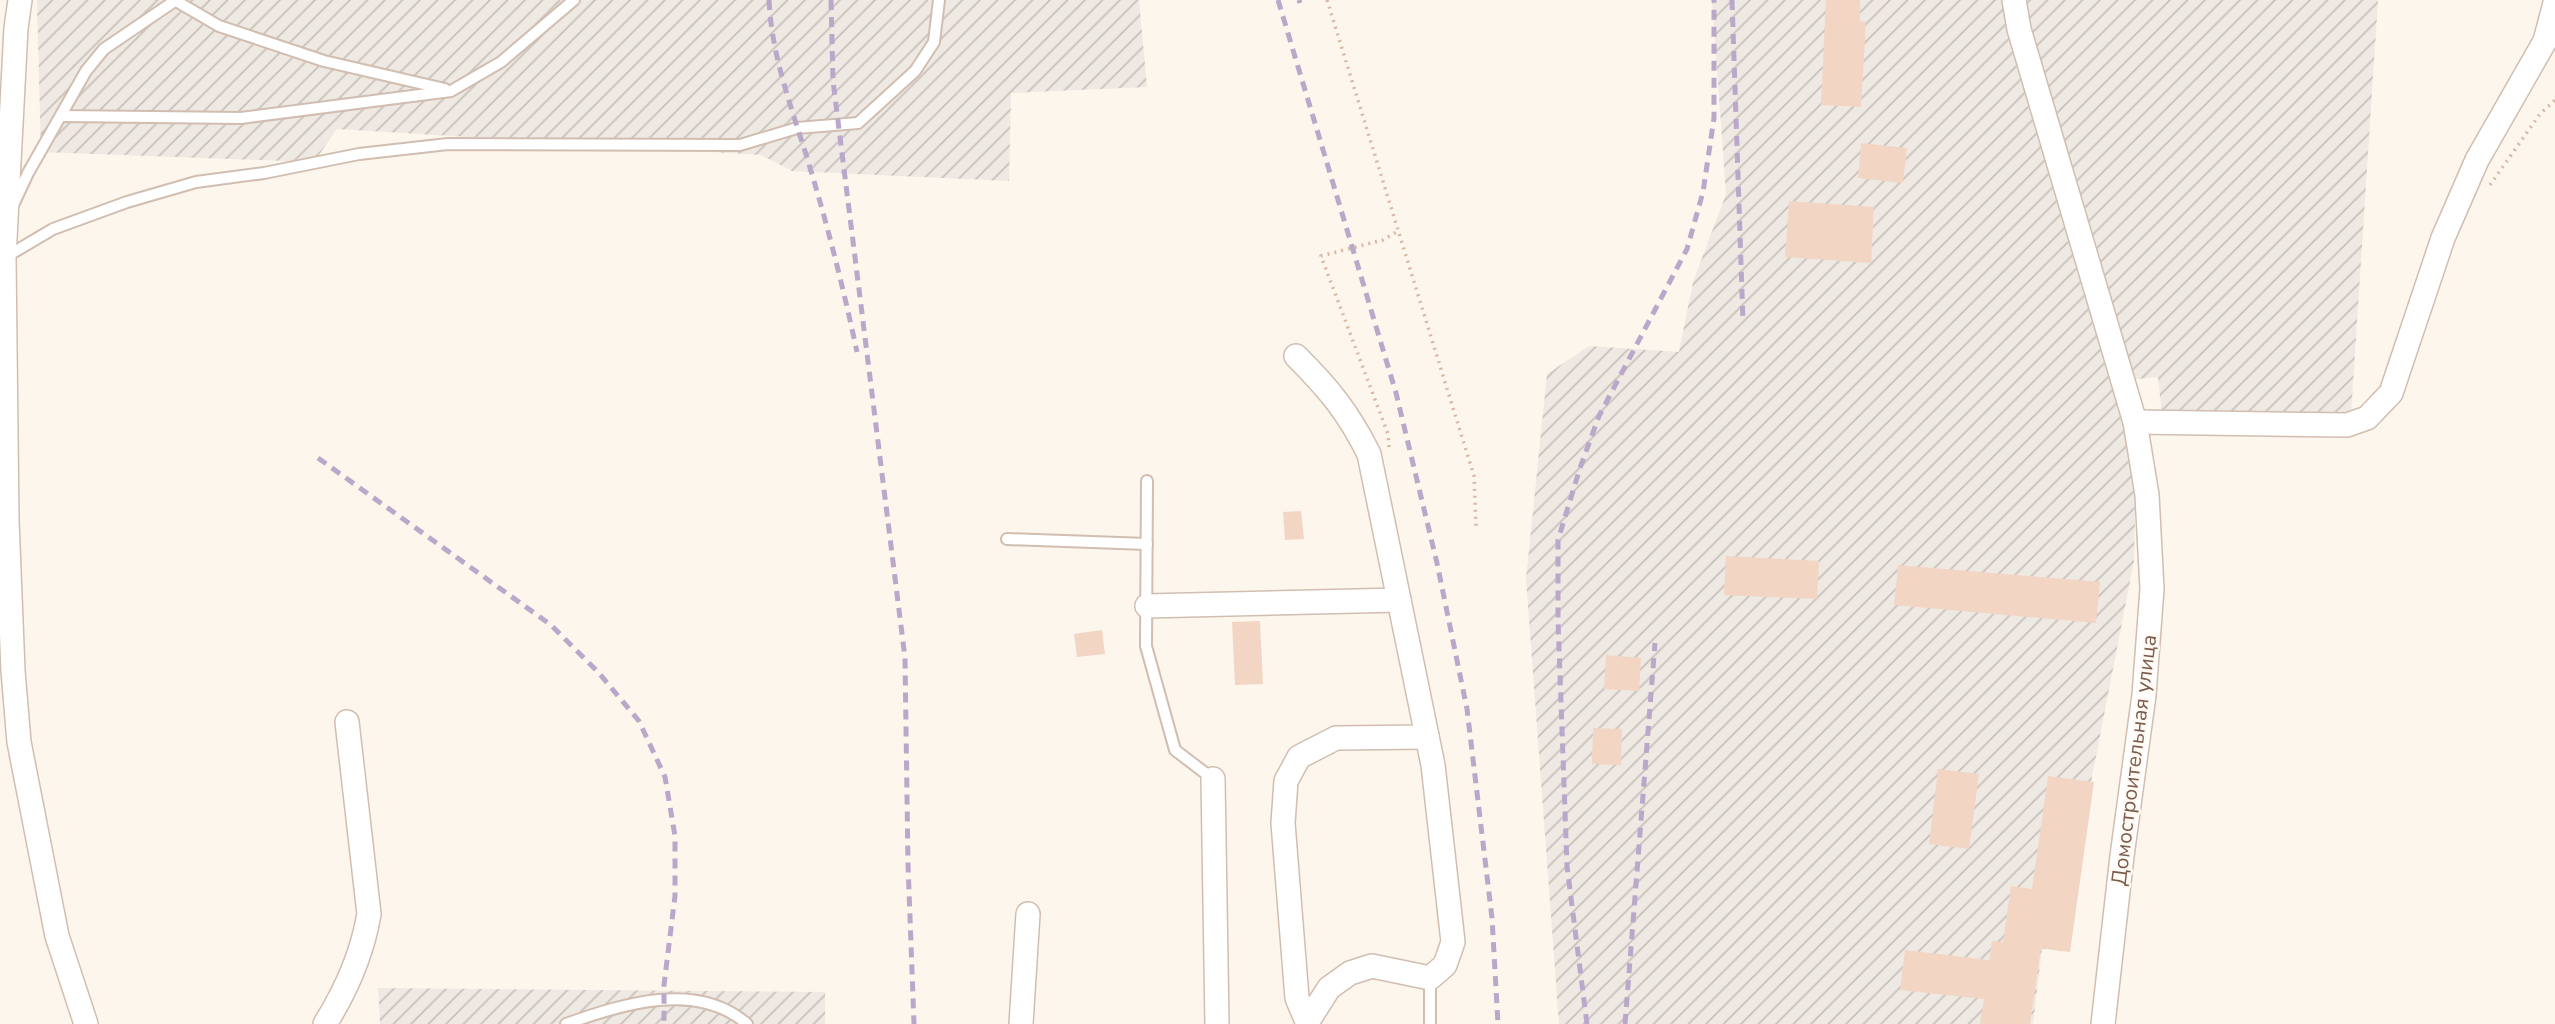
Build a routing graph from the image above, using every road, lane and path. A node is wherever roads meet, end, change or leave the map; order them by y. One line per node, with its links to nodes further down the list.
1 (20, 0): 12 (street)
2 (575, 0): 8 (lane)
3 (939, 0): 14 (lane)
4 (1327, 0): 13 (path)
5 (2014, 0): 16 (street, Домостроительная улица)
6 (176, 1): 8 (lane); 10 (lane)
7 (2555, 2): 16 (street)
8 (451, 90): 10 (lane)
9 (2555, 100): 11 (path)
10 (61, 116): 12 (lane)
11 (2485, 191)
12 (6, 222): 14 (street)
13 (1398, 231): 17 (path); 19 (path)
14 (4, 258): 30 (street)
15 (1296, 356): 22 (street)
16 (2135, 422): 37 (street, Домостроительная улица)
17 (1389, 447)
18 (1147, 481): 21 (lane)
19 (1476, 526)
20 (1007, 539): 21 (lane)
21 (1147, 544): 23 (lane)
22 (1399, 600): 23 (street); 25 (street)
23 (1147, 607): 26 (lane)
24 (347, 722): 31 (street)
25 (1427, 737): 28 (street); 29 (street)
26 (1213, 779): 35 (street)
27 (1028, 914): 34 (street)
28 (1430, 978): 29 (street); 36 (lane)
29 (1308, 1023)
30 (86, 1024)
31 (325, 1024)
32 (566, 1024): 33 (lane)
33 (747, 1024)
34 (1021, 1024)
35 (1217, 1024)
36 (1430, 1024)
37 (2103, 1024)

